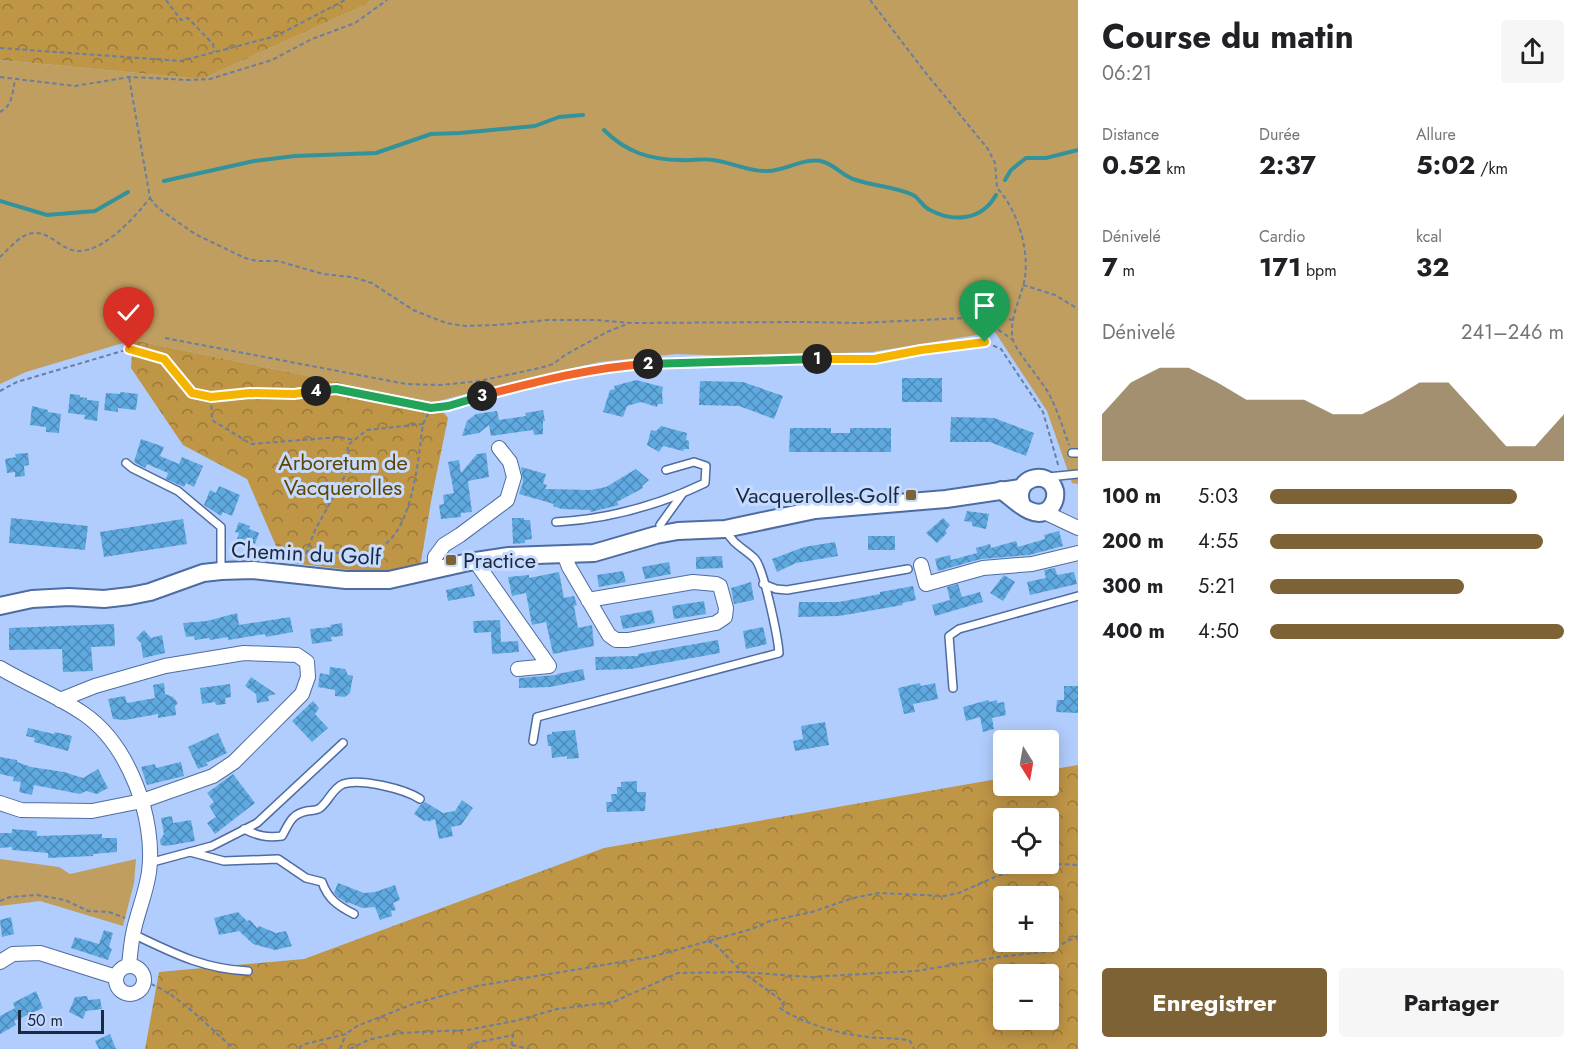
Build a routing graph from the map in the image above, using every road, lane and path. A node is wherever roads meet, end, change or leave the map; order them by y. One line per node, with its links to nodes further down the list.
1 (166, 0): 6 (path)
2 (345, 0): 6 (path)
3 (387, 0): 8 (path)
4 (870, 0): 13 (path)
5 (0, 48): 6 (path)
6 (214, 52)
7 (0, 77): 9 (path)
8 (129, 77): 9 (path); 11 (path)
9 (15, 80): 10 (path)
10 (0, 112)
11 (150, 198): 12 (path); 17 (path)
12 (0, 257)
13 (1023, 285): 14 (path); 15 (path)
14 (1078, 309)
15 (1014, 320): 16 (path); 19 (path)
16 (986, 321): 17 (path); 19 (path)
17 (630, 323): 18 (path)
18 (165, 339)
19 (1013, 341): 26 (path)
20 (0, 391): 21 (path)
21 (211, 397): 22 (path); 24 (path)
22 (431, 408): 23 (path); 30 (path)
23 (423, 424): 24 (path); 38 (path)
24 (354, 440): 37 (path)
25 (499, 448): 44 (street)
26 (1075, 453)
27 (126, 463): 45 (lane)
28 (666, 470): 31 (lane)
29 (1078, 474): 30 (lane)
30 (1051, 492): 32 (street); 32 (street, Chemin du Golf); 35 (street)
31 (683, 493): 33 (lane); 34 (lane)
32 (1022, 497): 36 (street, Chemin du Golf)
33 (556, 522)
34 (660, 525)
35 (1078, 528)
36 (725, 529): 40 (street, Chemin du Golf); 47 (lane)
37 (306, 551): 38 (path); 46 (path)
38 (353, 552): 43 (path)
39 (1078, 553): 42 (street)
40 (564, 554): 41 (street, Chemin du Golf); 49 (street)
41 (475, 561): 44 (street, Chemin du Golf); 52 (street)
42 (914, 567): 47 (lane)
43 (355, 569)
44 (435, 570): 46 (street, Chemin du Golf)
45 (221, 571): 46 (street, Chemin du Golf); 50 (street, Chemin du Golf)
46 (297, 575)
47 (763, 584): 55 (lane)
48 (1078, 596): 53 (lane)
49 (588, 600): 49 (street)
50 (0, 606)
51 (0, 668): 54 (street)
52 (518, 669)
53 (953, 688)
54 (60, 700): 58 (street); 58 (street)
55 (533, 741)
56 (343, 743): 60 (lane)
57 (420, 800): 60 (lane)
58 (142, 801): 59 (street); 62 (street)
59 (0, 803)
60 (244, 829): 61 (lane)
61 (190, 852): 62 (lane); 65 (lane)
62 (149, 863): 66 (street)
63 (1078, 865): 68 (path)
64 (0, 901): 66 (path)
65 (354, 914)
66 (135, 928): 70 (street); 71 (lane)
67 (1078, 936): 72 (path)
68 (708, 941): 72 (path); 75 (path)
69 (0, 962): 73 (street)
70 (129, 966): 73 (street); 74 (street)
71 (248, 971)
72 (742, 972): 80 (path); 83 (path)
73 (116, 977): 74 (street)
74 (144, 981): 77 (path)
75 (346, 1034): 78 (path); 79 (path)
76 (512, 1047): 81 (path); 82 (path)
77 (234, 1049)
78 (300, 1049)
79 (340, 1049)
80 (350, 1049)
81 (470, 1049)
82 (529, 1049)
83 (914, 1049)

